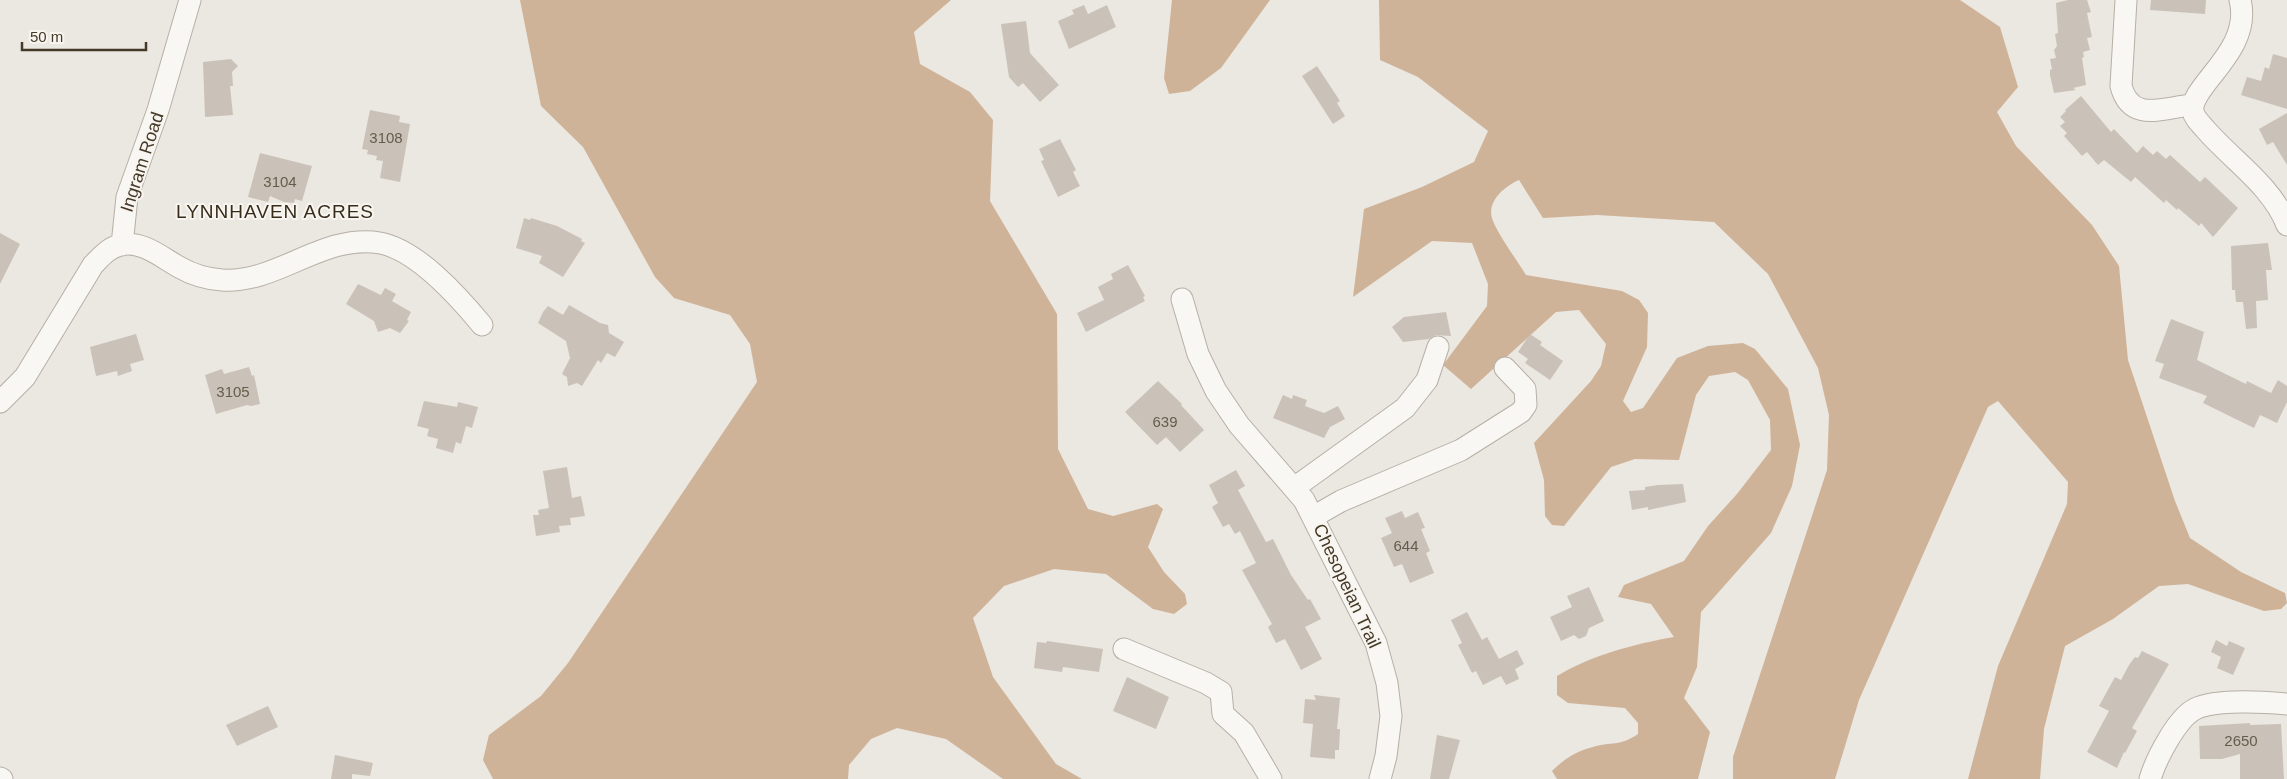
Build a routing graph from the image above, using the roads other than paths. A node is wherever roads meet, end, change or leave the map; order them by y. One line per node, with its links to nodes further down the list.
1 (190, 0): 6 (street, Ingram Road)
2 (2126, 0): 4 (street)
3 (2240, 0): 4 (street)
4 (2193, 105): 5 (street)
5 (2287, 225)
6 (122, 245): 8 (street); 11 (street)
7 (1182, 299): 12 (street, Chesopeian Trail)
8 (482, 324)
9 (1438, 347): 12 (street)
10 (1505, 368): 13 (street)
11 (0, 402)
12 (1294, 488): 13 (street, Chesopeian Trail)
13 (1313, 517): 17 (street, Chesopeian Trail)
14 (1124, 649): 16 (street)
15 (2287, 704): 18 (street)
16 (1271, 779)
17 (1380, 779)
18 (2150, 779)

